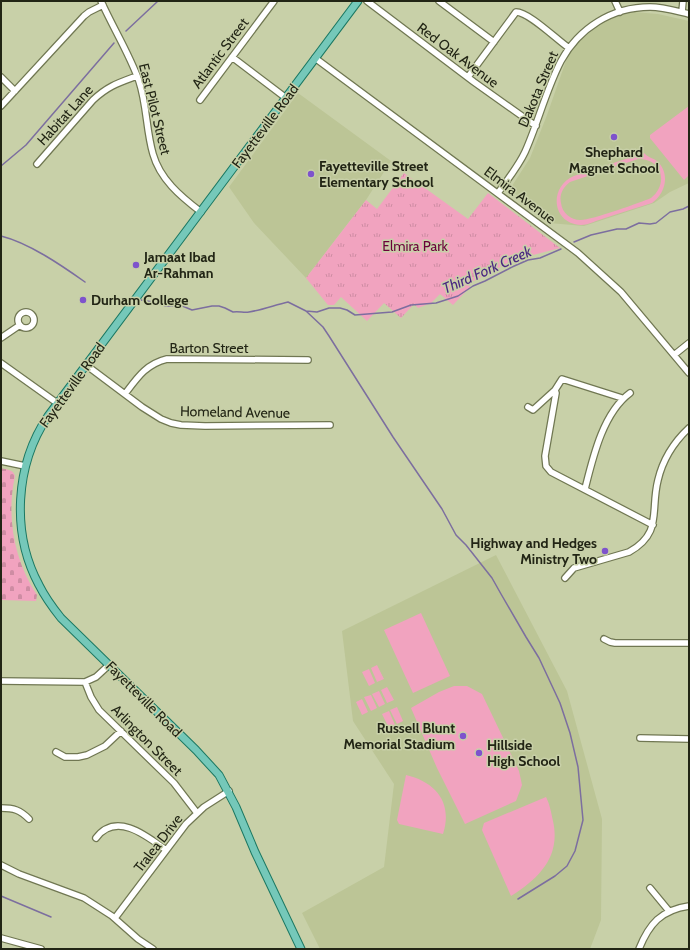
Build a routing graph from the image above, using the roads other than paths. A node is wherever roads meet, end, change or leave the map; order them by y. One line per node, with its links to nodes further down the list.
1 (274, 1): 13 (street, Atlantic Street)
2 (358, 1): 14 (main road, Fayetteville Road)
3 (367, 1): 17 (street, Red Oak Avenue)
4 (439, 1): 11 (street)
5 (615, 1): 8 (street)
6 (683, 1): 9 (street)
7 (102, 3): 15 (street, East Pilot Street); 18 (street)
8 (620, 12): 9 (street, Dakota Street); 12 (street, Dakota Street)
9 (682, 12): 10 (street, Dakota Street)
10 (689, 14)
11 (494, 42): 12 (street); 17 (street)
12 (569, 48): 22 (street, Dakota Street)
13 (232, 57): 19 (street); 20 (street, Atlantic Street)
14 (316, 58): 19 (main road, Fayetteville Road); 24 (street, Elmira Avenue)
15 (137, 76): 23 (street, Habitat Lane); 25 (street, East Pilot Street)
16 (1, 77): 18 (street)
17 (468, 77): 22 (street, Red Oak Avenue)
18 (15, 91): 21 (street)
19 (286, 98): 25 (main road, Fayetteville Road)
20 (200, 100)
21 (1, 106)
22 (536, 126): 24 (street, Dakota Street)
23 (37, 164)
24 (498, 193): 29 (street, Elmira Avenue)
25 (201, 212): 32 (main road, Fayetteville Road)
26 (20, 325): 27 (street)
27 (1, 338)
28 (689, 343): 29 (street)
29 (674, 355): 33 (street, Elmira Avenue)
30 (308, 360): 36 (street, Barton Street)
31 (1, 363): 38 (street)
32 (86, 365): 36 (street, Homeland Avenue); 38 (main road, Fayetteville Road)
33 (689, 373)
34 (553, 391): 37 (street); 39 (street); 44 (street)
35 (630, 392): 37 (street)
36 (125, 394): 40 (street, Homeland Avenue)
37 (622, 398): 44 (street)
38 (56, 403): 43 (main road, Fayetteville Road)
39 (528, 407)
40 (330, 426)
41 (689, 428): 45 (street)
42 (1, 461): 43 (street)
43 (25, 466): 49 (main road, Fayetteville Road)
44 (585, 489): 45 (street)
45 (653, 525): 46 (street)
46 (565, 578)
47 (604, 639): 48 (street)
48 (689, 643)
49 (109, 665): 51 (street); 56 (main road, Fayetteville Road)
50 (1, 681): 51 (street)
51 (85, 682): 52 (street, Arlington Street)
52 (121, 731): 55 (street); 58 (street, Arlington Street)
53 (640, 738): 54 (street)
54 (689, 739)
55 (56, 752)
56 (229, 791): 58 (street, Tralea Drive); 70 (main road, Fayetteville Road)
57 (1, 808): 59 (street)
58 (197, 813): 61 (street, Tralea Drive)
59 (29, 819)
60 (96, 838): 61 (street)
61 (166, 850): 66 (street, Tralea Drive)
62 (1, 865): 66 (street)
63 (650, 888): 65 (street)
64 (689, 906): 65 (street)
65 (668, 911): 71 (street)
66 (115, 918): 69 (street)
67 (1, 938): 68 (street)
68 (40, 949)
69 (153, 949)
70 (301, 949)
71 (639, 949)

